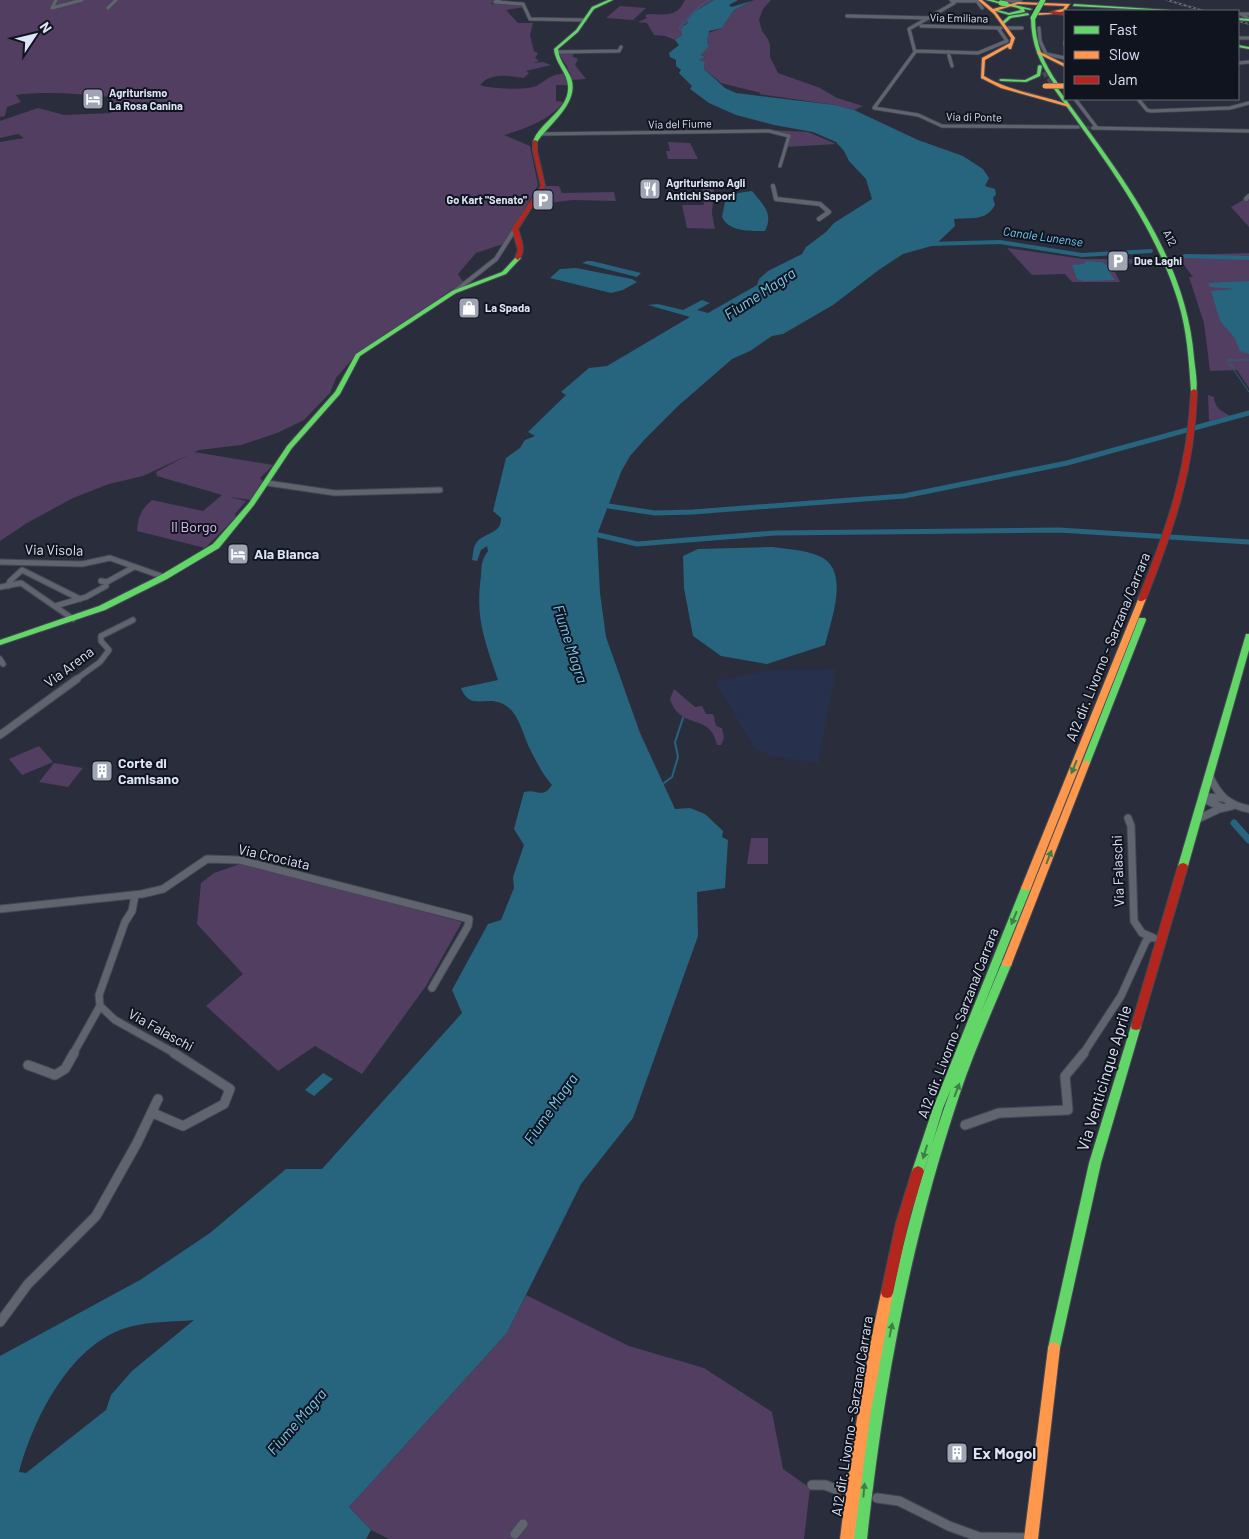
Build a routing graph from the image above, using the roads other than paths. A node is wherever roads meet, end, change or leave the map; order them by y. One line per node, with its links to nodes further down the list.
1 (56, 0): 2 (street)
2 (82, 0)
3 (116, 0): 10 (street)
4 (499, 0): 19 (street)
5 (612, 0): 19 (main road)
6 (1041, 0): 11 (main road, bridge)
7 (952, 1): 9 (street); 17 (street)
8 (1003, 2): 9 (main road); 11 (main road); 14 (main road)
9 (983, 3): 14 (main road)
10 (108, 8)
11 (1026, 9): 12 (main road); 12 (main road); 14 (main road); 21 (main road); 25 (main road, A12 / A12); 32 (main road)
12 (1063, 10): 13 (main road)
13 (1155, 10)
14 (994, 11): 21 (main road)
15 (1249, 14): 18 (street)
16 (847, 16): 17 (street)
17 (932, 18): 20 (street)
18 (1249, 19)
19 (585, 20): 27 (main road)
20 (917, 26): 21 (street, Via Emiliana); 26 (street)
21 (1002, 27): 22 (street, Via Emiliana); 28 (street); 32 (main road)
22 (1022, 28)
23 (1039, 28): 29 (street)
24 (621, 47): 27 (street)
25 (1035, 50): 31 (main road); 34 (main road, A12 / A12)
26 (915, 51): 28 (street); 39 (street, Via di Ponte)
27 (556, 52): 41 (main road)
28 (948, 52): 30 (street)
29 (1064, 58)
30 (952, 66)
31 (1064, 66)
32 (982, 68): 34 (main road); 35 (main road)
33 (1064, 73): 34 (main road)
34 (1056, 86)
35 (1064, 99)
36 (1069, 100): 40 (street); 49 (main road, A12 / A12)
37 (1139, 100): 38 (street)
38 (1249, 103)
39 (1078, 128)
40 (1249, 131)
41 (539, 134): 42 (street, Via del Fiume); 45 (main road)
42 (780, 166)
43 (773, 186): 44 (street)
44 (819, 219)
45 (515, 230): 46 (street); 46 (main road)
46 (477, 281): 47 (main road)
47 (266, 483): 48 (street); 52 (main road)
48 (440, 490)
49 (1172, 536): 85 (main road, A12 dir. Livorno - Sarzana/Carrara / A12, one-way to 85); 86 (main road, A12, one-way to 49)
50 (0, 562): 51 (street, Via Visola)
51 (134, 567): 52 (street, Via Visola); 55 (street)
52 (164, 577): 57 (main road)
53 (8, 586): 54 (street, Via Visola); 55 (street, Via Visola); 56 (street, Via Visola)
54 (0, 588)
55 (80, 599): 56 (street)
56 (55, 606): 57 (street, Via Visola)
57 (73, 619): 60 (main road)
58 (133, 620): 61 (street, Via Arena)
59 (1249, 636): 62 (main road, Via Venticinque Aprile)
60 (0, 643)
61 (0, 735)
62 (1210, 778): 63 (main road, Via Venticinque Aprile); 64 (street)
63 (1204, 798): 64 (street); 66 (street); 69 (main road, Via Venticinque Aprile)
64 (1223, 798): 65 (street)
65 (1232, 806): 66 (street); 67 (street)
66 (1224, 808): 69 (street)
67 (1249, 810)
68 (1128, 818): 72 (street, Via Falaschi)
69 (1198, 819): 72 (main road, Via Venticinque Aprile)
70 (134, 895): 71 (street, Via Crociata); 73 (street, Via Crociata); 74 (street)
71 (0, 910)
72 (1156, 939): 78 (street); 87 (main road, Via Venticinque Aprile)
73 (432, 988)
74 (100, 1006): 75 (street); 77 (street, Via Falaschi)
75 (28, 1065)
76 (158, 1099): 77 (street)
77 (153, 1113): 79 (street)
78 (964, 1125)
79 (0, 1322)
80 (812, 1485): 81 (street)
81 (838, 1490)
82 (877, 1498): 87 (street)
83 (523, 1524): 84 (street)
84 (515, 1534)
85 (847, 1539)
86 (860, 1539)
87 (1031, 1539)

